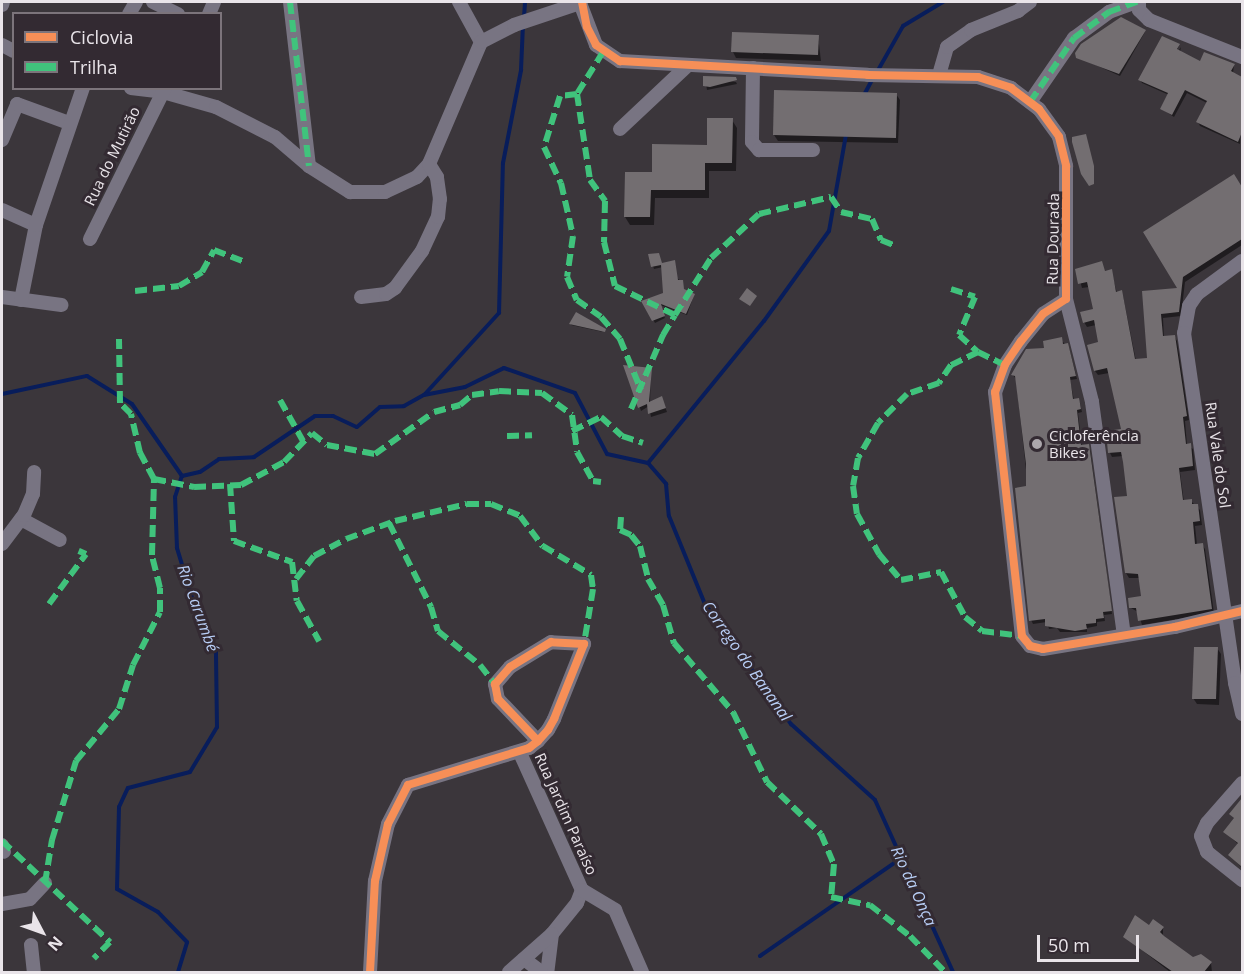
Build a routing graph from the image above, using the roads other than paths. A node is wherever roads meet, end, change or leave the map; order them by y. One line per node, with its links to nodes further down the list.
1 (153, 2): 7 (street)
2 (290, 2): 21 (street)
3 (459, 2): 8 (street)
4 (581, 2): 8 (street); 10 (street, Rua Dourada)
5 (1030, 2): 12 (street)
6 (1138, 3): 9 (street); 15 (street)
7 (174, 12)
8 (481, 42): 20 (street)
9 (1242, 57)
10 (686, 67): 11 (street, Rua Dourada); 17 (street)
11 (753, 68): 12 (street, Rua Dourada); 19 (street)
12 (939, 75): 15 (street, Rua Dourada)
13 (81, 90): 16 (street)
14 (164, 90): 21 (street); 24 (street, Rua do Mutirão)
15 (1030, 102): 28 (street, Rua Dourada)
16 (69, 123): 18 (street); 23 (street)
17 (621, 129)
18 (2, 140)
19 (813, 150)
20 (429, 164): 21 (street); 27 (street)
21 (309, 166)
22 (2, 210): 23 (street)
23 (35, 228): 29 (street)
24 (90, 239)
25 (1242, 261): 36 (street, Rua Vale do Sol)
26 (2, 297): 29 (street)
27 (361, 297)
28 (1066, 298): 37 (street); 37 (street, Rua Dourada)
29 (21, 300): 30 (street)
30 (60, 305)
31 (34, 472): 32 (street)
32 (21, 519): 33 (street); 34 (street)
33 (60, 540)
34 (2, 544)
35 (1242, 611): 36 (street, Rua Dourada)
36 (1227, 612): 37 (street, Rua Dourada); 38 (street, Rua Vale do Sol)
37 (1124, 635)
38 (1242, 714)
39 (538, 741): 39 (street); 40 (street)
40 (520, 753): 44 (street, Rua Jardim Paraíso); 50 (street)
41 (1242, 783): 42 (street)
42 (1242, 880)
43 (45, 883): 45 (street)
44 (581, 894): 46 (street); 54 (street, Rua Jardim Paraíso)
45 (2, 904)
46 (552, 934): 48 (street); 53 (street)
47 (31, 945): 49 (street)
48 (524, 959): 51 (street); 52 (street)
49 (34, 972)
50 (370, 972)
51 (509, 972)
52 (541, 972)
53 (547, 972)
54 (642, 972)

